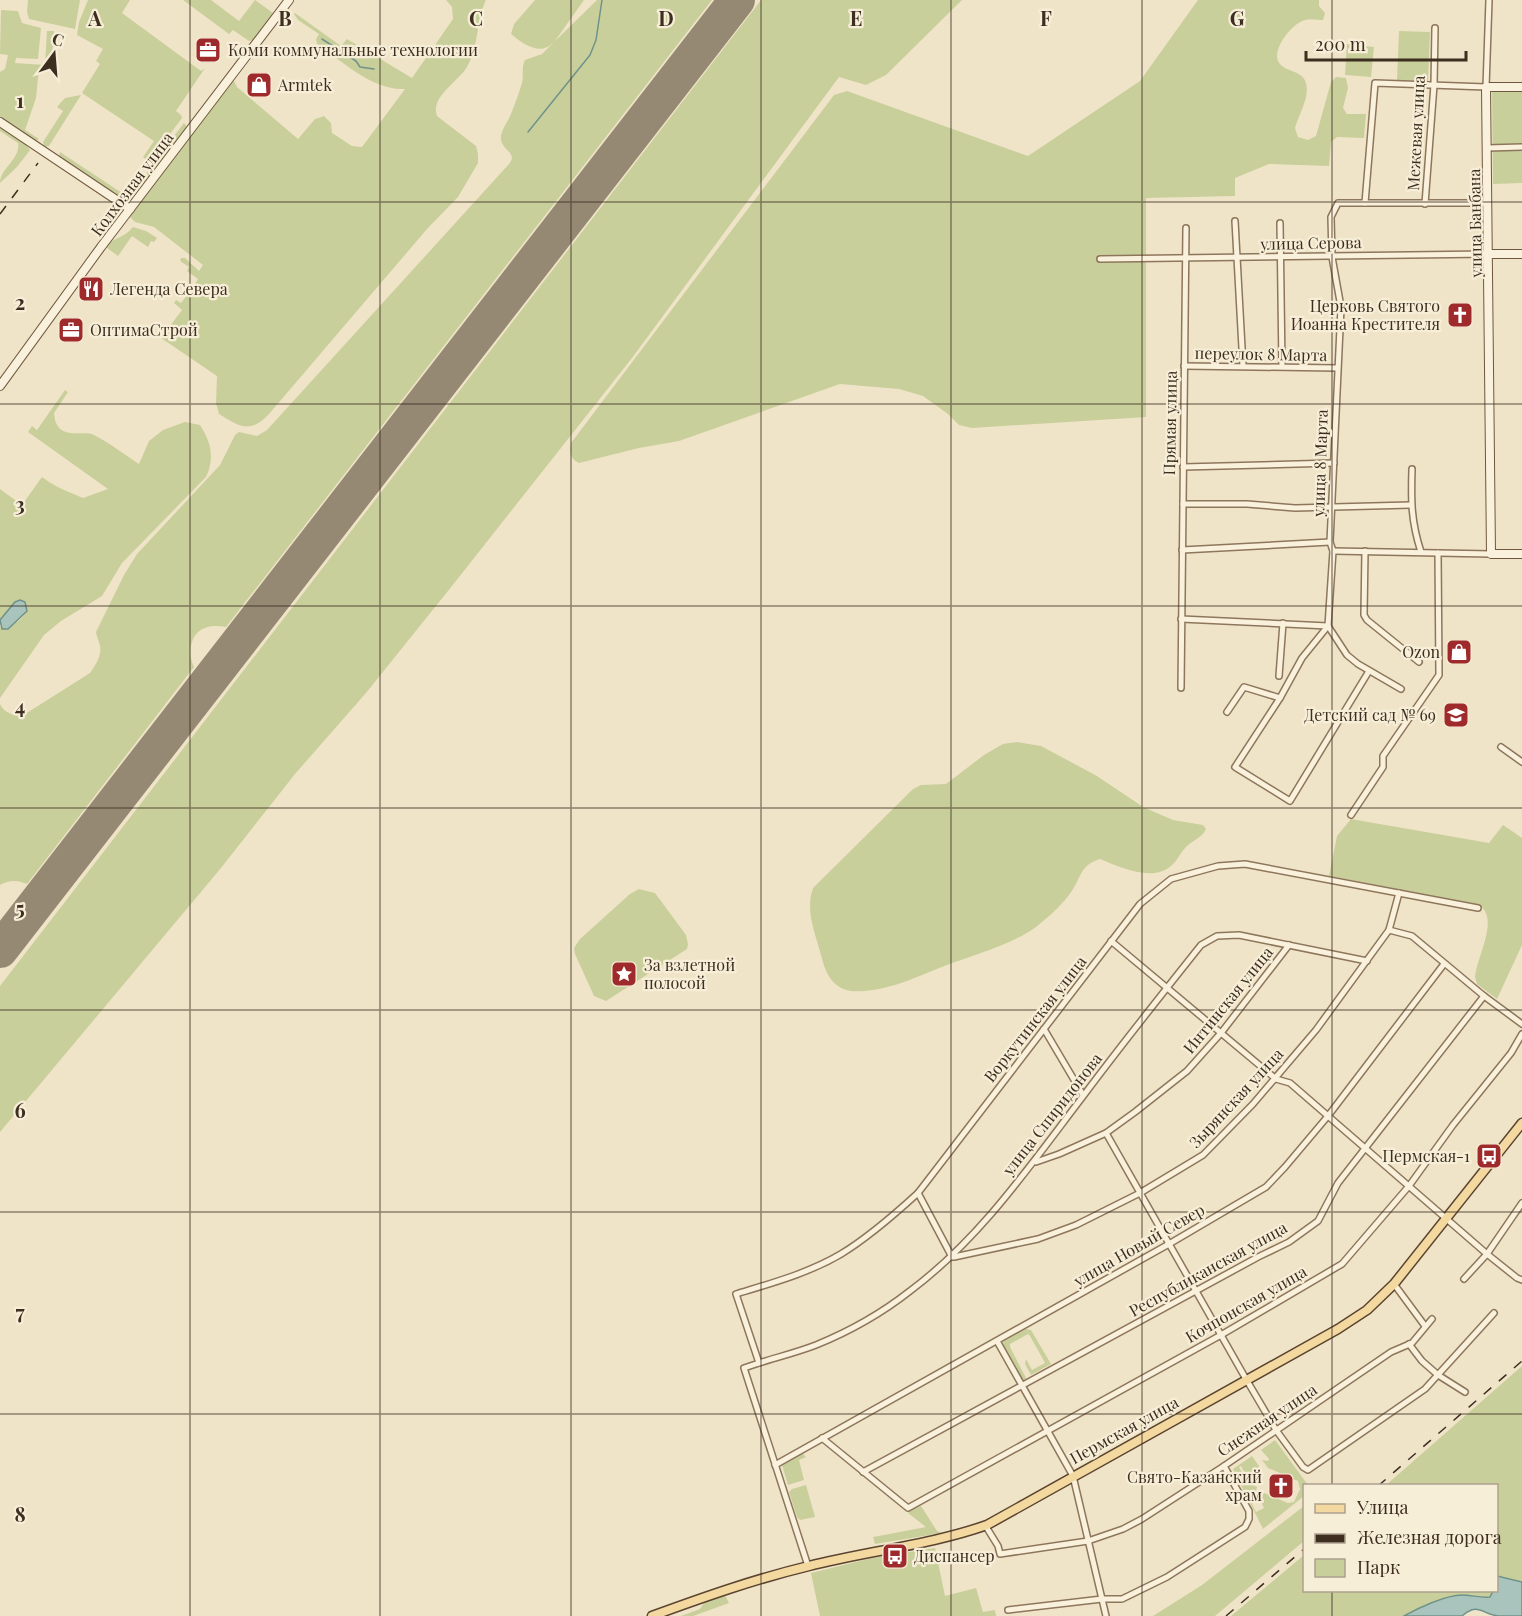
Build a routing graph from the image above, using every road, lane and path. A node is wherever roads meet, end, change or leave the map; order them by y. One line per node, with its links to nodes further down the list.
1 (289, 0): 13 (street, Колхозная улица)
2 (1489, 0): 5 (street, улица Банбана)
3 (1435, 28): 4 (street, Межевая улица)
4 (1434, 85): 5 (street); 10 (street); 12 (street, Межевая улица)
5 (1486, 87): 6 (street); 9 (street, улица Банбана)
6 (1522, 87)
7 (0, 122): 13 (street)
8 (1522, 147): 9 (street)
9 (1487, 148): 11 (street, улица Банбана)
10 (1365, 203): 12 (street); 20 (street, улица 8 Марта)
11 (1488, 203): 12 (street); 17 (street, улица Банбана)
12 (1425, 204)
13 (130, 209): 28 (street, Колхозная улица)
14 (1235, 220): 22 (street)
15 (1280, 223): 19 (street)
16 (1186, 228): 21 (street, Прямая улица)
17 (1489, 254): 18 (street, улица Серова); 20 (street, улица Серова); 41 (street, улица Банбана)
18 (1522, 254)
19 (1281, 257): 20 (street, улица Серова); 22 (street, улица Серова); 26 (street)
20 (1332, 257): 27 (street, улица 8 Марта)
21 (1185, 258): 22 (street, улица Серова); 23 (street, улица Серова); 24 (street, Прямая улица)
22 (1236, 258): 25 (street)
23 (1100, 259)
24 (1184, 366): 25 (street, переулок 8 Марта); 30 (street, Прямая улица)
25 (1243, 366): 26 (street, переулок 8 Марта)
26 (1282, 366): 27 (street, переулок 8 Марта)
27 (1337, 368): 29 (street, улица 8 Марта)
28 (0, 386)
29 (1334, 463): 30 (street); 34 (street, улица 8 Марта)
30 (1183, 467): 32 (street, Прямая улица)
31 (1412, 468): 33 (street)
32 (1183, 504): 34 (street); 36 (street, Прямая улица)
33 (1411, 505): 34 (street); 39 (street)
34 (1332, 507): 35 (street, улица 8 Марта)
35 (1330, 542): 36 (street); 37 (street, улица 8 Марта)
36 (1182, 550): 43 (street, Прямая улица)
37 (1333, 551): 38 (street); 45 (street, улица 8 Марта)
38 (1365, 551): 39 (street); 46 (street)
39 (1421, 552): 40 (street)
40 (1438, 553): 41 (street); 55 (street)
41 (1491, 554): 42 (street)
42 (1522, 554)
43 (1181, 619): 44 (street); 49 (street, Прямая улица)
44 (1283, 623): 45 (street); 48 (street)
45 (1328, 626): 47 (street); 51 (street)
46 (1419, 662)
47 (1369, 671): 50 (street); 51 (street)
48 (1280, 676)
49 (1181, 688)
50 (1401, 689)
51 (1280, 698): 52 (street)
52 (1227, 712)
53 (1501, 747): 54 (street)
54 (1522, 762)
55 (1351, 815)
56 (1399, 893): 57 (street, Воркутинская улица); 58 (street, Зырянская улица); 59 (street, Воркутинская улица)
57 (1478, 908)
58 (1389, 930): 61 (street, Зырянская улица); 62 (street)
59 (1111, 941): 63 (street); 66 (street, Воркутинская улица)
60 (1289, 945): 61 (street, улица Спиридонова); 63 (street, улица Спиридонова); 67 (street, Интинская улица)
61 (1367, 961): 69 (street, Зырянская улица)
62 (1444, 964): 64 (street); 71 (street, улица Новый Север)
63 (1167, 987): 67 (street); 70 (street, улица Спиридонова)
64 (1484, 996): 65 (street); 74 (street, Республиканская улица)
65 (1522, 1024)
66 (1044, 1029): 70 (street); 77 (street, Воркутинская улица)
67 (1221, 1033): 69 (street); 73 (street, Интинская улица)
68 (1522, 1034): 76 (street, Кочпонская улица)
69 (1276, 1078): 71 (street); 78 (street, Зырянская улица)
70 (1083, 1095): 75 (street, улица Спиридонова)
71 (1328, 1116): 74 (street); 81 (street, улица Новый Север)
72 (1522, 1123): 80 (main road, Пермская улица)
73 (1106, 1132): 75 (street, Интинская улица); 78 (street)
74 (1366, 1149): 76 (street); 87 (street, Республиканская улица)
75 (1034, 1162): 83 (street, улица Спиридонова)
76 (1409, 1186): 80 (street); 91 (street, Кочпонская улица)
77 (918, 1193): 83 (street); 94 (street, Воркутинская улица)
78 (1140, 1193): 81 (street); 83 (street, Зырянская улица)
79 (1522, 1203): 82 (street)
80 (1448, 1218): 82 (street); 86 (main road, Пермская улица)
81 (1169, 1244): 87 (street); 92 (street, улица Новый Север)
82 (1488, 1254): 84 (street); 85 (street)
83 (952, 1257): 94 (street, улица Спиридонова)
84 (1464, 1279)
85 (1522, 1280)
86 (1394, 1284): 90 (street); 96 (main road, Пермская улица)
87 (1196, 1291): 91 (street); 97 (street, Республиканская улица)
88 (1494, 1313): 95 (street)
89 (1432, 1319): 90 (street, Снежная улица)
90 (1425, 1326): 93 (street, Снежная улица)
91 (1221, 1335): 96 (street); 100 (street, Кочпонская улица)
92 (997, 1341): 97 (street); 101 (street, улица Новый Север)
93 (1409, 1344): 95 (street); 99 (street, Снежная улица)
94 (759, 1363): 102 (street)
95 (1438, 1375): 98 (street); 99 (street)
96 (1246, 1379): 99 (street); 105 (main road, Пермская улица)
97 (1022, 1386): 100 (street); 104 (street, Республиканская улица)
98 (1465, 1392)
99 (1276, 1430): 103 (street, Снежная улица)
100 (1047, 1431): 104 (street, Кочпонская улица); 105 (street)
101 (822, 1438): 102 (street, улица Новый Север); 104 (street)
102 (775, 1465): 108 (street)
103 (1224, 1466): 107 (street, Снежная улица); 109 (street)
104 (863, 1472)
105 (1073, 1476): 106 (main road, Пермская улица); 107 (street)
106 (985, 1525): 107 (street, Снежная улица); 108 (main road, Пермская улица)
107 (1088, 1541): 109 (street)
108 (808, 1566): 111 (main road, Пермская улица)
109 (1102, 1599): 110 (street); 112 (street)
110 (1008, 1610)
111 (652, 1616)
112 (1106, 1616)

